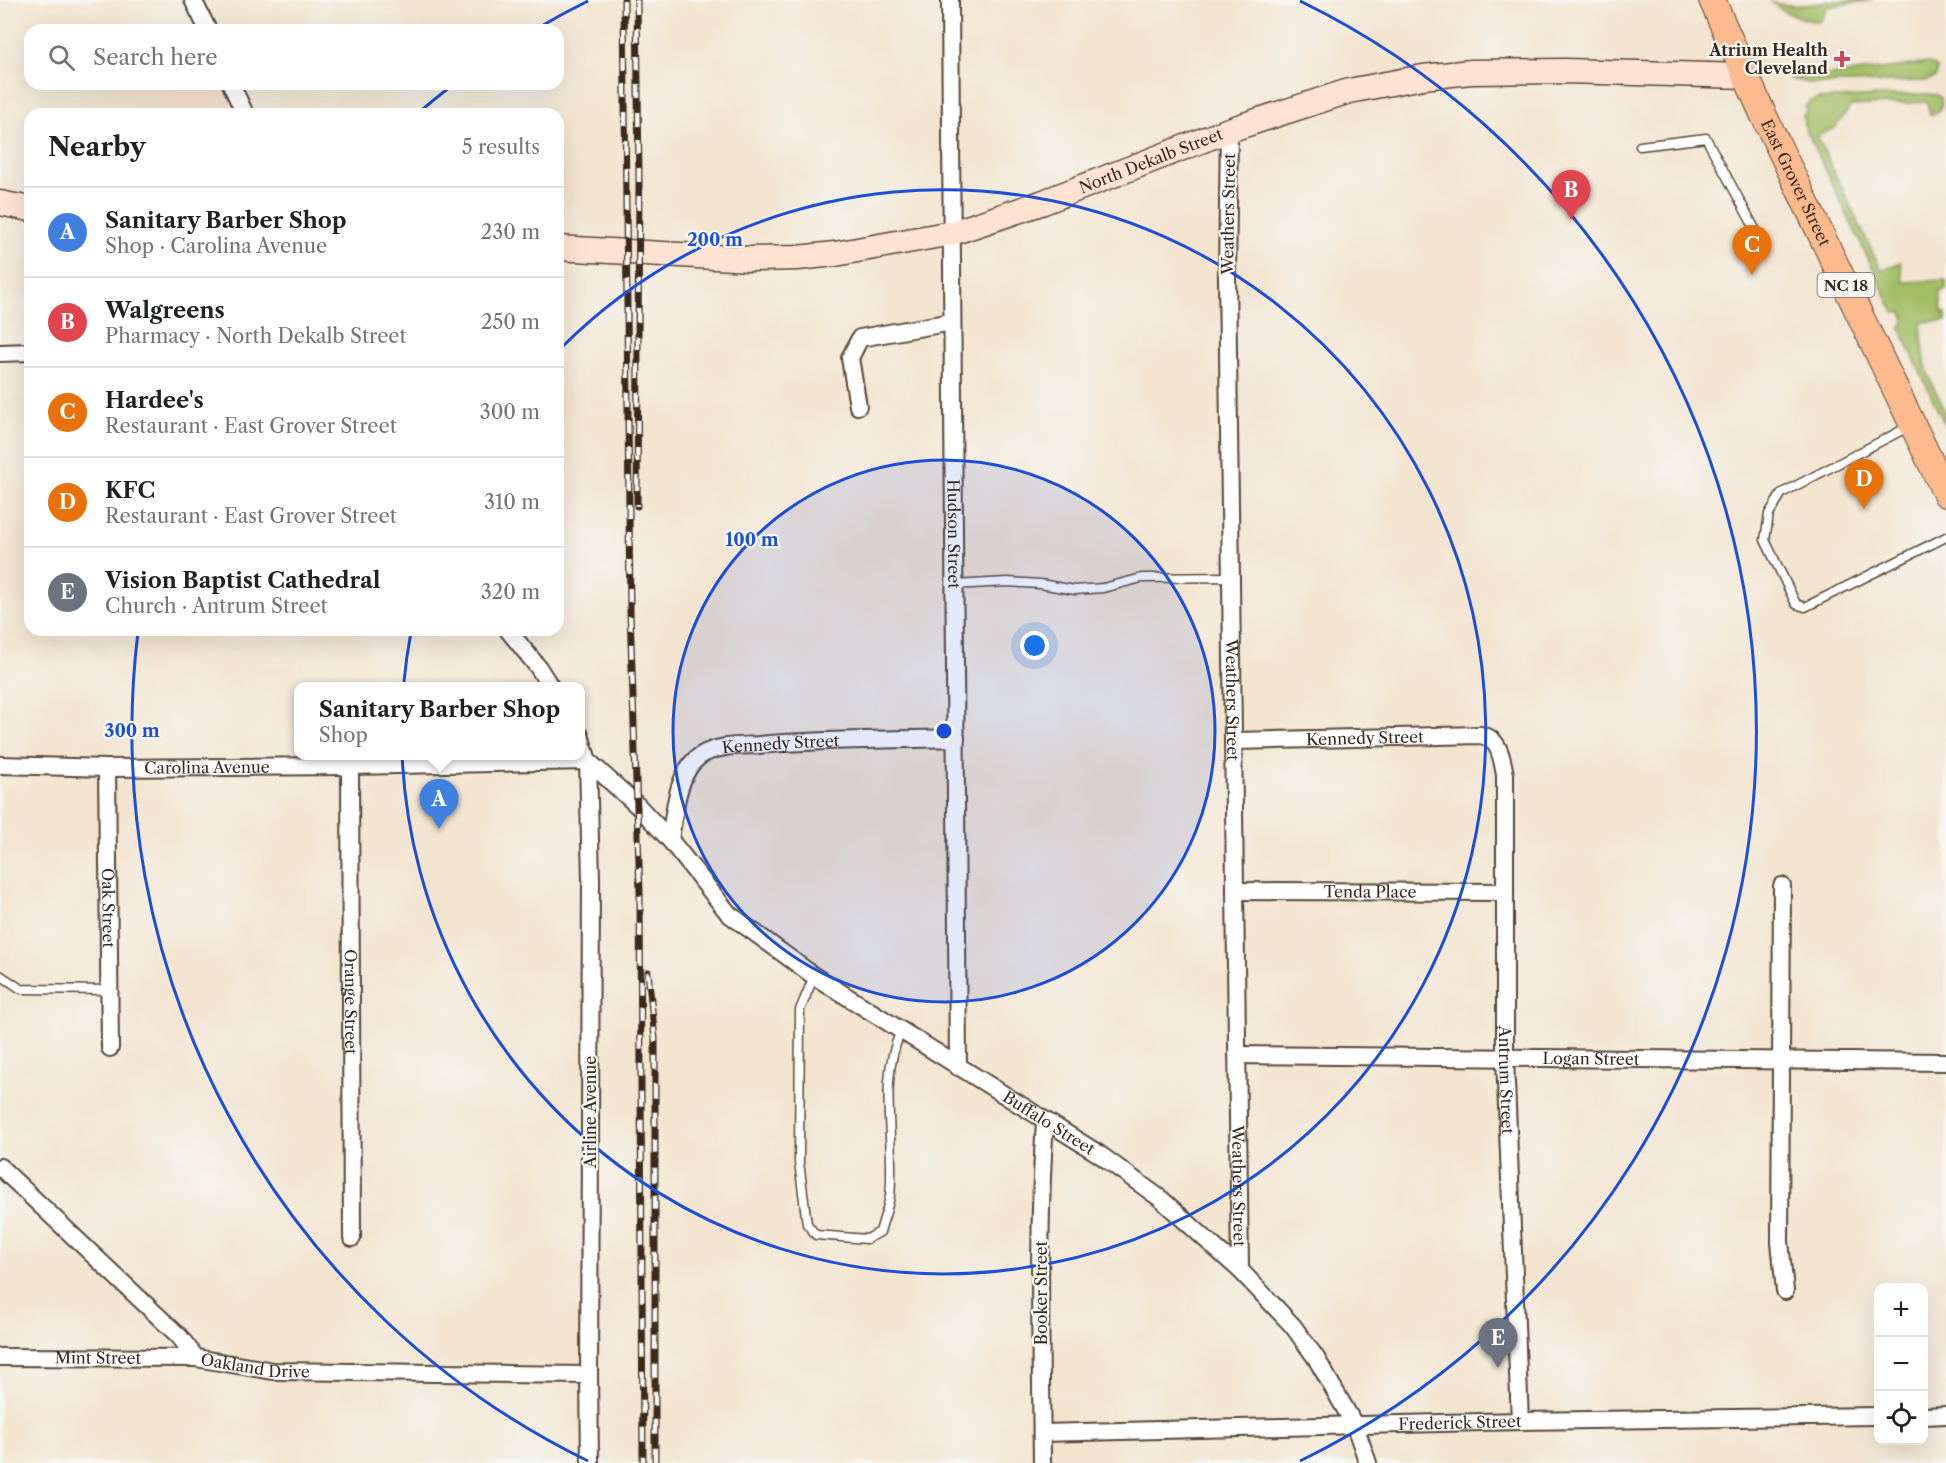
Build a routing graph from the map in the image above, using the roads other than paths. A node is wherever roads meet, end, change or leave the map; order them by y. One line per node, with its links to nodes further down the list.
1 (193, 0): 4 (street)
2 (950, 0): 12 (street, Hudson Street)
3 (1713, 0): 5 (main road, East Grover Street / NC 18)
4 (205, 24)
5 (1745, 76): 8 (main road, North Dekalb Street); 19 (main road, East Grover Street / NC 18)
6 (234, 90): 7 (street)
7 (242, 108)
8 (1229, 130): 12 (main road, North Dekalb Street); 22 (street, Weathers Street)
9 (1640, 147): 13 (lane)
10 (0, 203): 11 (main road)
11 (24, 208)
12 (952, 233): 14 (main road, North Dekalb Street); 15 (street, Hudson Street)
13 (1761, 240)
14 (564, 248)
15 (952, 322): 18 (street); 23 (street, Hudson Street)
16 (24, 352): 17 (street)
17 (0, 353)
18 (858, 406)
19 (1913, 425): 20 (main road, East Grover Street / NC 18); 21 (lane)
20 (1946, 494)
21 (1946, 537)
22 (1231, 577): 23 (lane); 27 (street, Weathers Street)
23 (954, 585): 26 (street, Hudson Street)
24 (513, 636): 25 (street)
25 (547, 682)
26 (956, 738): 34 (street, Kennedy Street); 47 (street, Hudson Street)
27 (1233, 741): 28 (street, Kennedy Street); 36 (street, Weathers Street)
28 (1494, 741): 37 (street, Antrum Street)
29 (585, 751): 30 (street)
30 (588, 761): 32 (street, Carolina Avenue); 34 (street); 55 (street, Airline Avenue)
31 (0, 765): 33 (street, Carolina Avenue)
32 (350, 766): 33 (street, Carolina Avenue); 50 (street, Orange Street)
33 (107, 768): 40 (street, Oak Street)
34 (670, 840): 39 (street, Buffalo Street)
35 (1782, 886): 45 (street)
36 (1235, 891): 37 (street, Tenda Place); 43 (street, Weathers Street)
37 (1505, 892): 44 (street, Antrum Street)
38 (0, 975): 40 (lane)
39 (814, 976): 41 (street, Buffalo Street); 41 (lane)
40 (110, 990): 42 (street, Oak Street)
41 (901, 1031): 47 (street, Buffalo Street)
42 (110, 1048)
43 (1237, 1055): 44 (street, Logan Street); 51 (street, Weathers Street)
44 (1505, 1058): 45 (street, Logan Street); 59 (street, Antrum Street)
45 (1780, 1060): 46 (street, Logan Street); 52 (street)
46 (1946, 1062)
47 (958, 1066): 48 (street, Buffalo Street)
48 (1045, 1122): 51 (street, Buffalo Street); 61 (street, Booker Street)
49 (0, 1167): 54 (street, Oakland Drive)
50 (352, 1238)
51 (1240, 1270): 60 (street, Buffalo Street)
52 (1785, 1290)
53 (0, 1357): 54 (street, Mint Street)
54 (196, 1359): 55 (street, Oakland Drive)
55 (589, 1375): 62 (street, Airline Avenue)
56 (1946, 1415): 58 (street)
57 (1874, 1416): 59 (street, Frederick Street)
58 (1928, 1416)
59 (1520, 1421): 60 (street, Frederick Street)
60 (1355, 1426): 61 (street, Frederick Street); 64 (street, Buffalo Street)
61 (1042, 1433): 63 (street, Booker Street)
62 (590, 1463)
63 (1042, 1463)
64 (1368, 1463)

